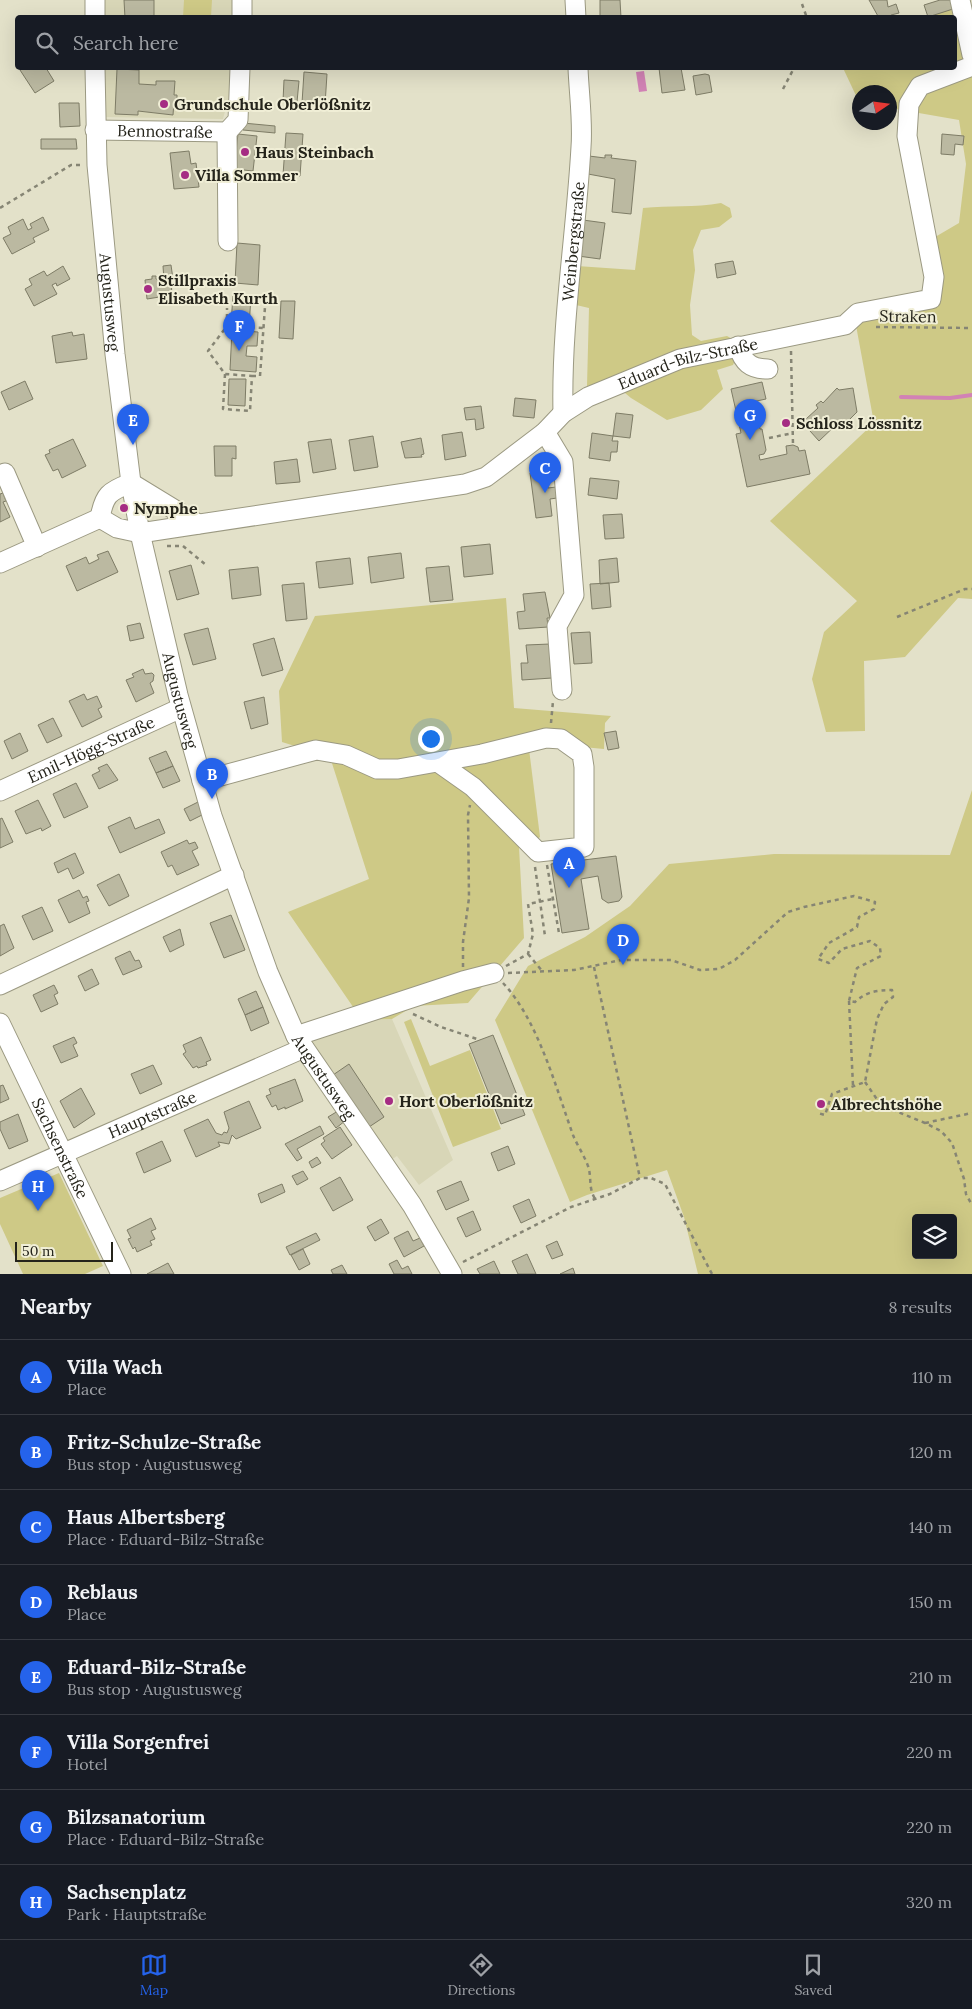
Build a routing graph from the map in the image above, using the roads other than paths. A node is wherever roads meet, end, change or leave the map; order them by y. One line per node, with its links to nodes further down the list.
1 (95, 0): 5 (street)
2 (242, 0): 6 (street)
3 (575, 0): 7 (street)
4 (960, 0): 8 (street)
5 (95, 15)
6 (242, 15)
7 (576, 15)
8 (972, 55)
9 (972, 66): 16 (street, Eduard-Bilz-Straße)
10 (95, 70): 13 (street, Augustusweg)
11 (240, 70): 14 (street, Bennostraße)
12 (578, 70): 18 (street, Weinbergstraße)
13 (95, 130): 14 (street, Bennostraße); 21 (street, Augustusweg)
14 (227, 132): 15 (street)
15 (228, 241)
16 (738, 346): 17 (street); 18 (street, Eduard-Bilz-Straße)
17 (768, 369)
18 (563, 413): 19 (street, Eduard-Bilz-Straße)
19 (545, 432): 23 (street, Eduard-Bilz-Straße); 27 (street)
20 (5, 473): 25 (street)
21 (131, 483): 22 (street); 23 (street); 24 (street, Augustusweg)
22 (100, 518): 24 (street); 25 (street)
23 (198, 524): 24 (street, Eduard-Bilz-Straße)
24 (141, 539): 28 (street, Augustusweg)
25 (36, 547): 26 (street)
26 (0, 564)
27 (562, 690)
28 (181, 708): 30 (street, Augustusweg); 31 (street, Emil-Högg-Straße)
29 (439, 763): 29 (street); 30 (street)
30 (202, 780): 32 (street, Augustusweg)
31 (0, 791)
32 (234, 876): 34 (street); 36 (street, Augustusweg)
33 (494, 973): 36 (street, Hauptstraße)
34 (0, 985)
35 (0, 1023): 37 (street, Sachsenstraße)
36 (300, 1042): 37 (street, Hauptstraße); 39 (street, Augustusweg)
37 (62, 1153): 38 (street, Hauptstraße); 40 (street, Sachsenstraße)
38 (0, 1181)
39 (451, 1271)
40 (121, 1274)

